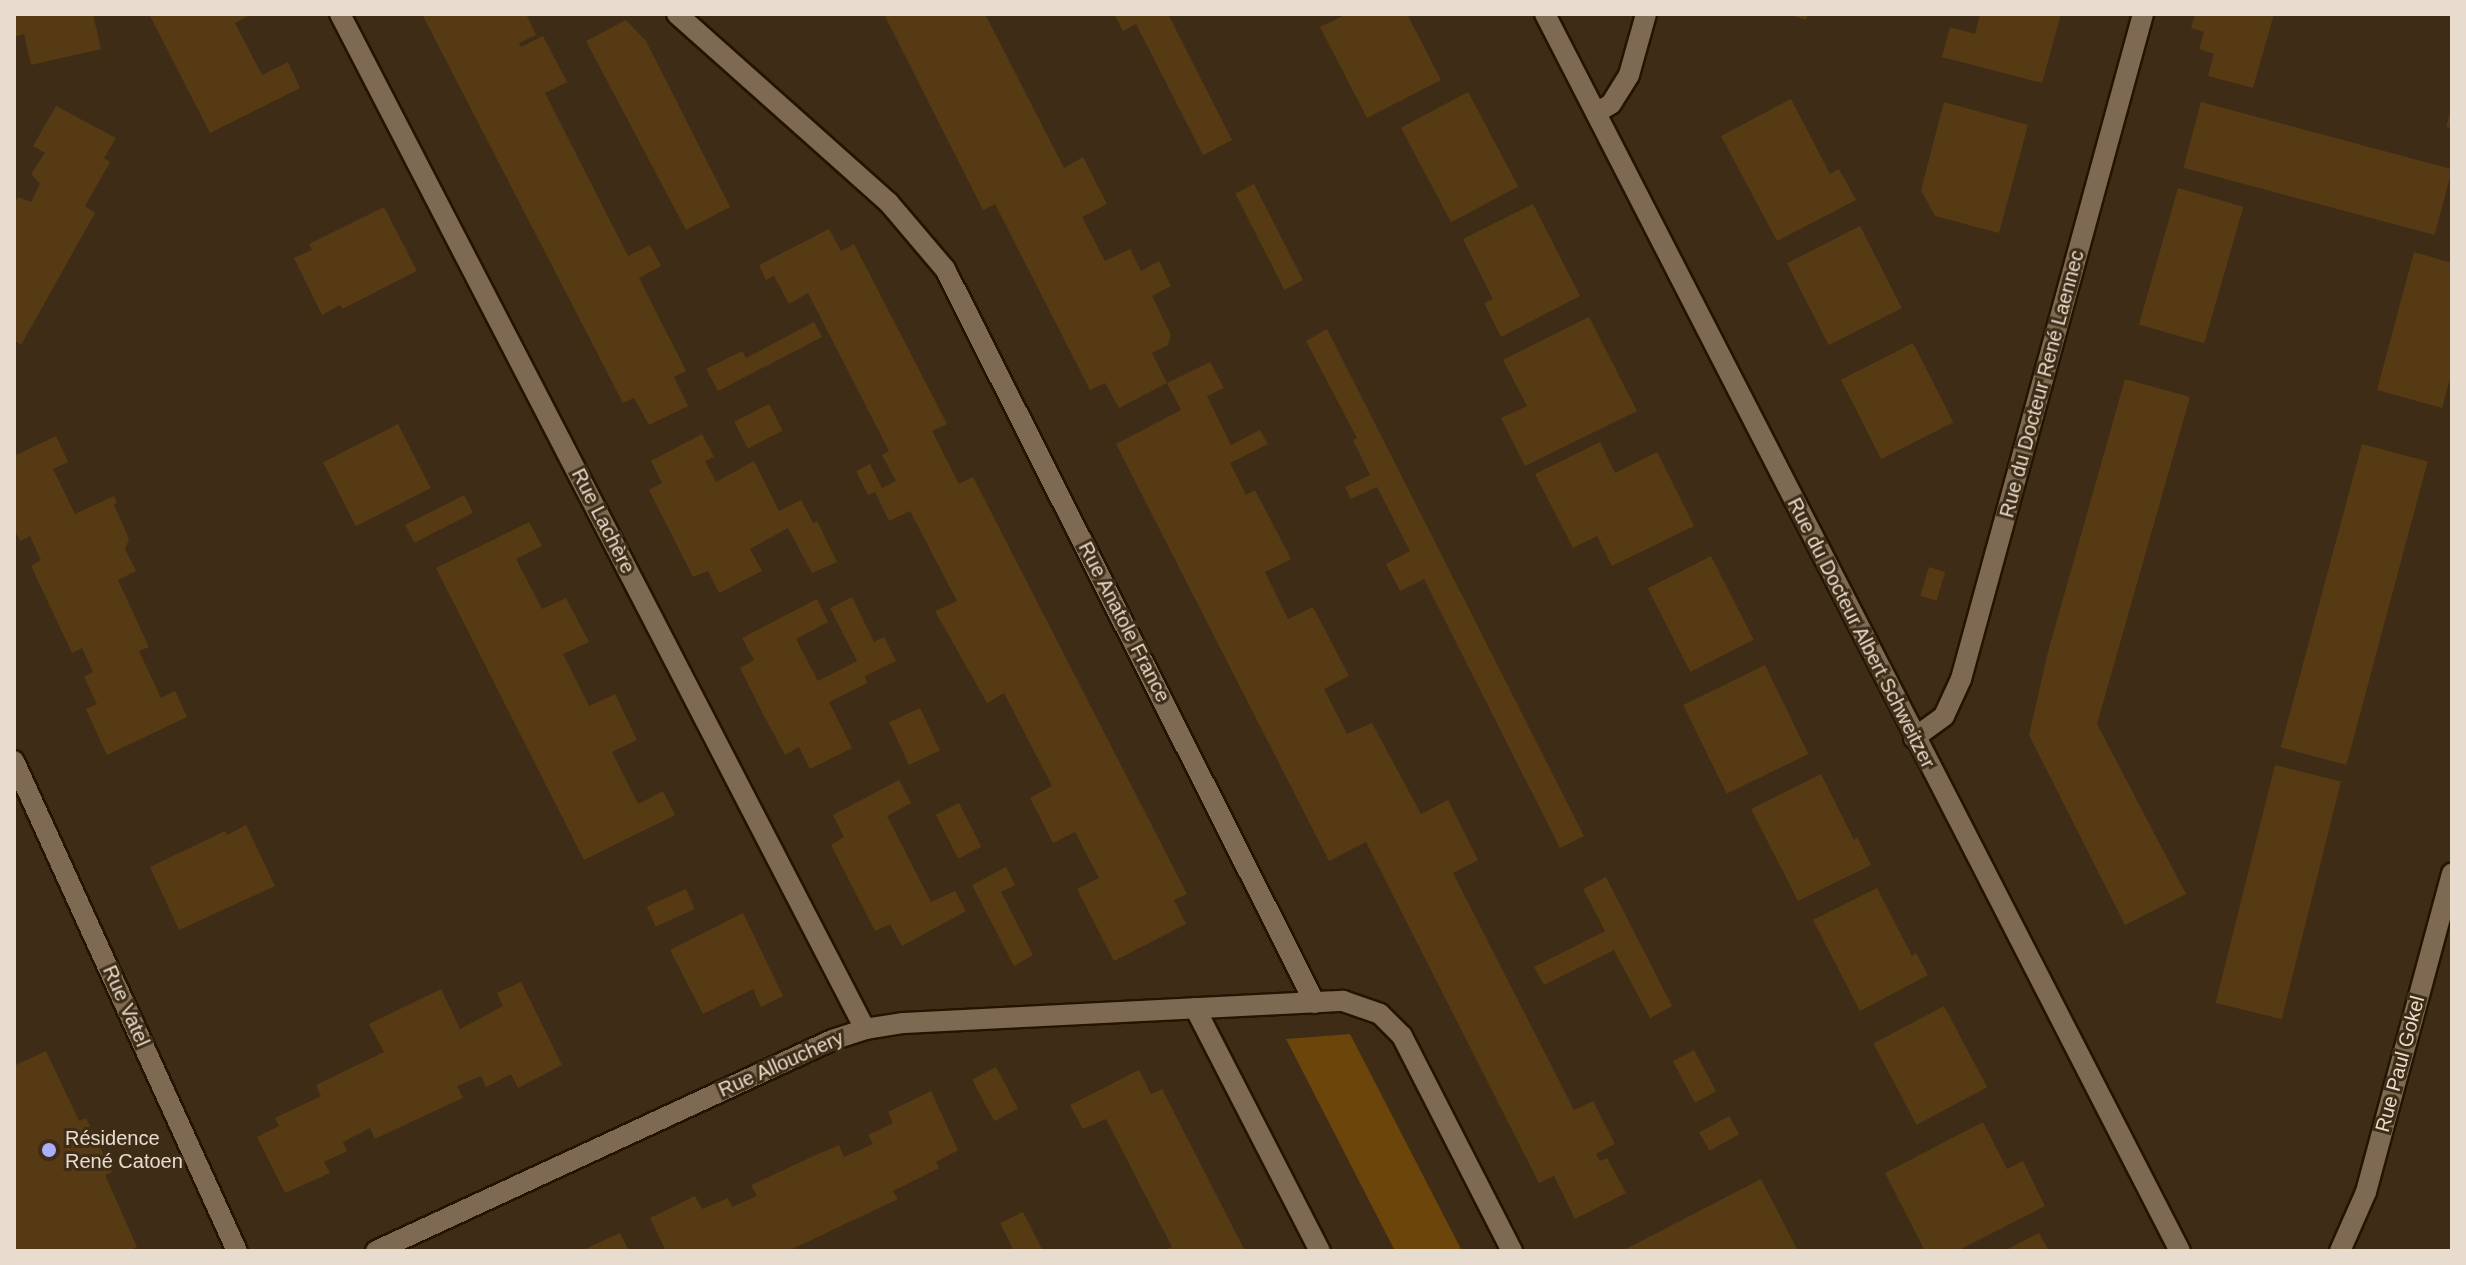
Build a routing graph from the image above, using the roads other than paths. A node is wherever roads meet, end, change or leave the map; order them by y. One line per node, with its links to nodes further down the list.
1 (340, 14): 12 (street, Rue Lachère)
2 (677, 14): 10 (street, Rue Anatole France)
3 (1545, 14): 6 (street, Rue du Docteur Albert Schweitzer)
4 (1646, 14): 6 (street)
5 (2143, 14): 7 (street, Rue du Docteur René Laennec)
6 (1596, 113): 7 (street, Rue du Docteur Albert Schweitzer)
7 (1914, 738): 17 (street, Rue du Docteur Albert Schweitzer)
8 (14, 761): 13 (street, Rue Vatel)
9 (2452, 873): 18 (street, Rue Paul Gokel)
10 (1315, 1003): 11 (street, Rue Allouchery); 16 (street)
11 (1195, 1008): 12 (street, Rue Allouchery); 15 (street)
12 (865, 1029): 14 (street, Rue Allouchery)
13 (237, 1251)
14 (376, 1251)
15 (1320, 1251)
16 (1512, 1251)
17 (2180, 1251)
18 (2340, 1251)

